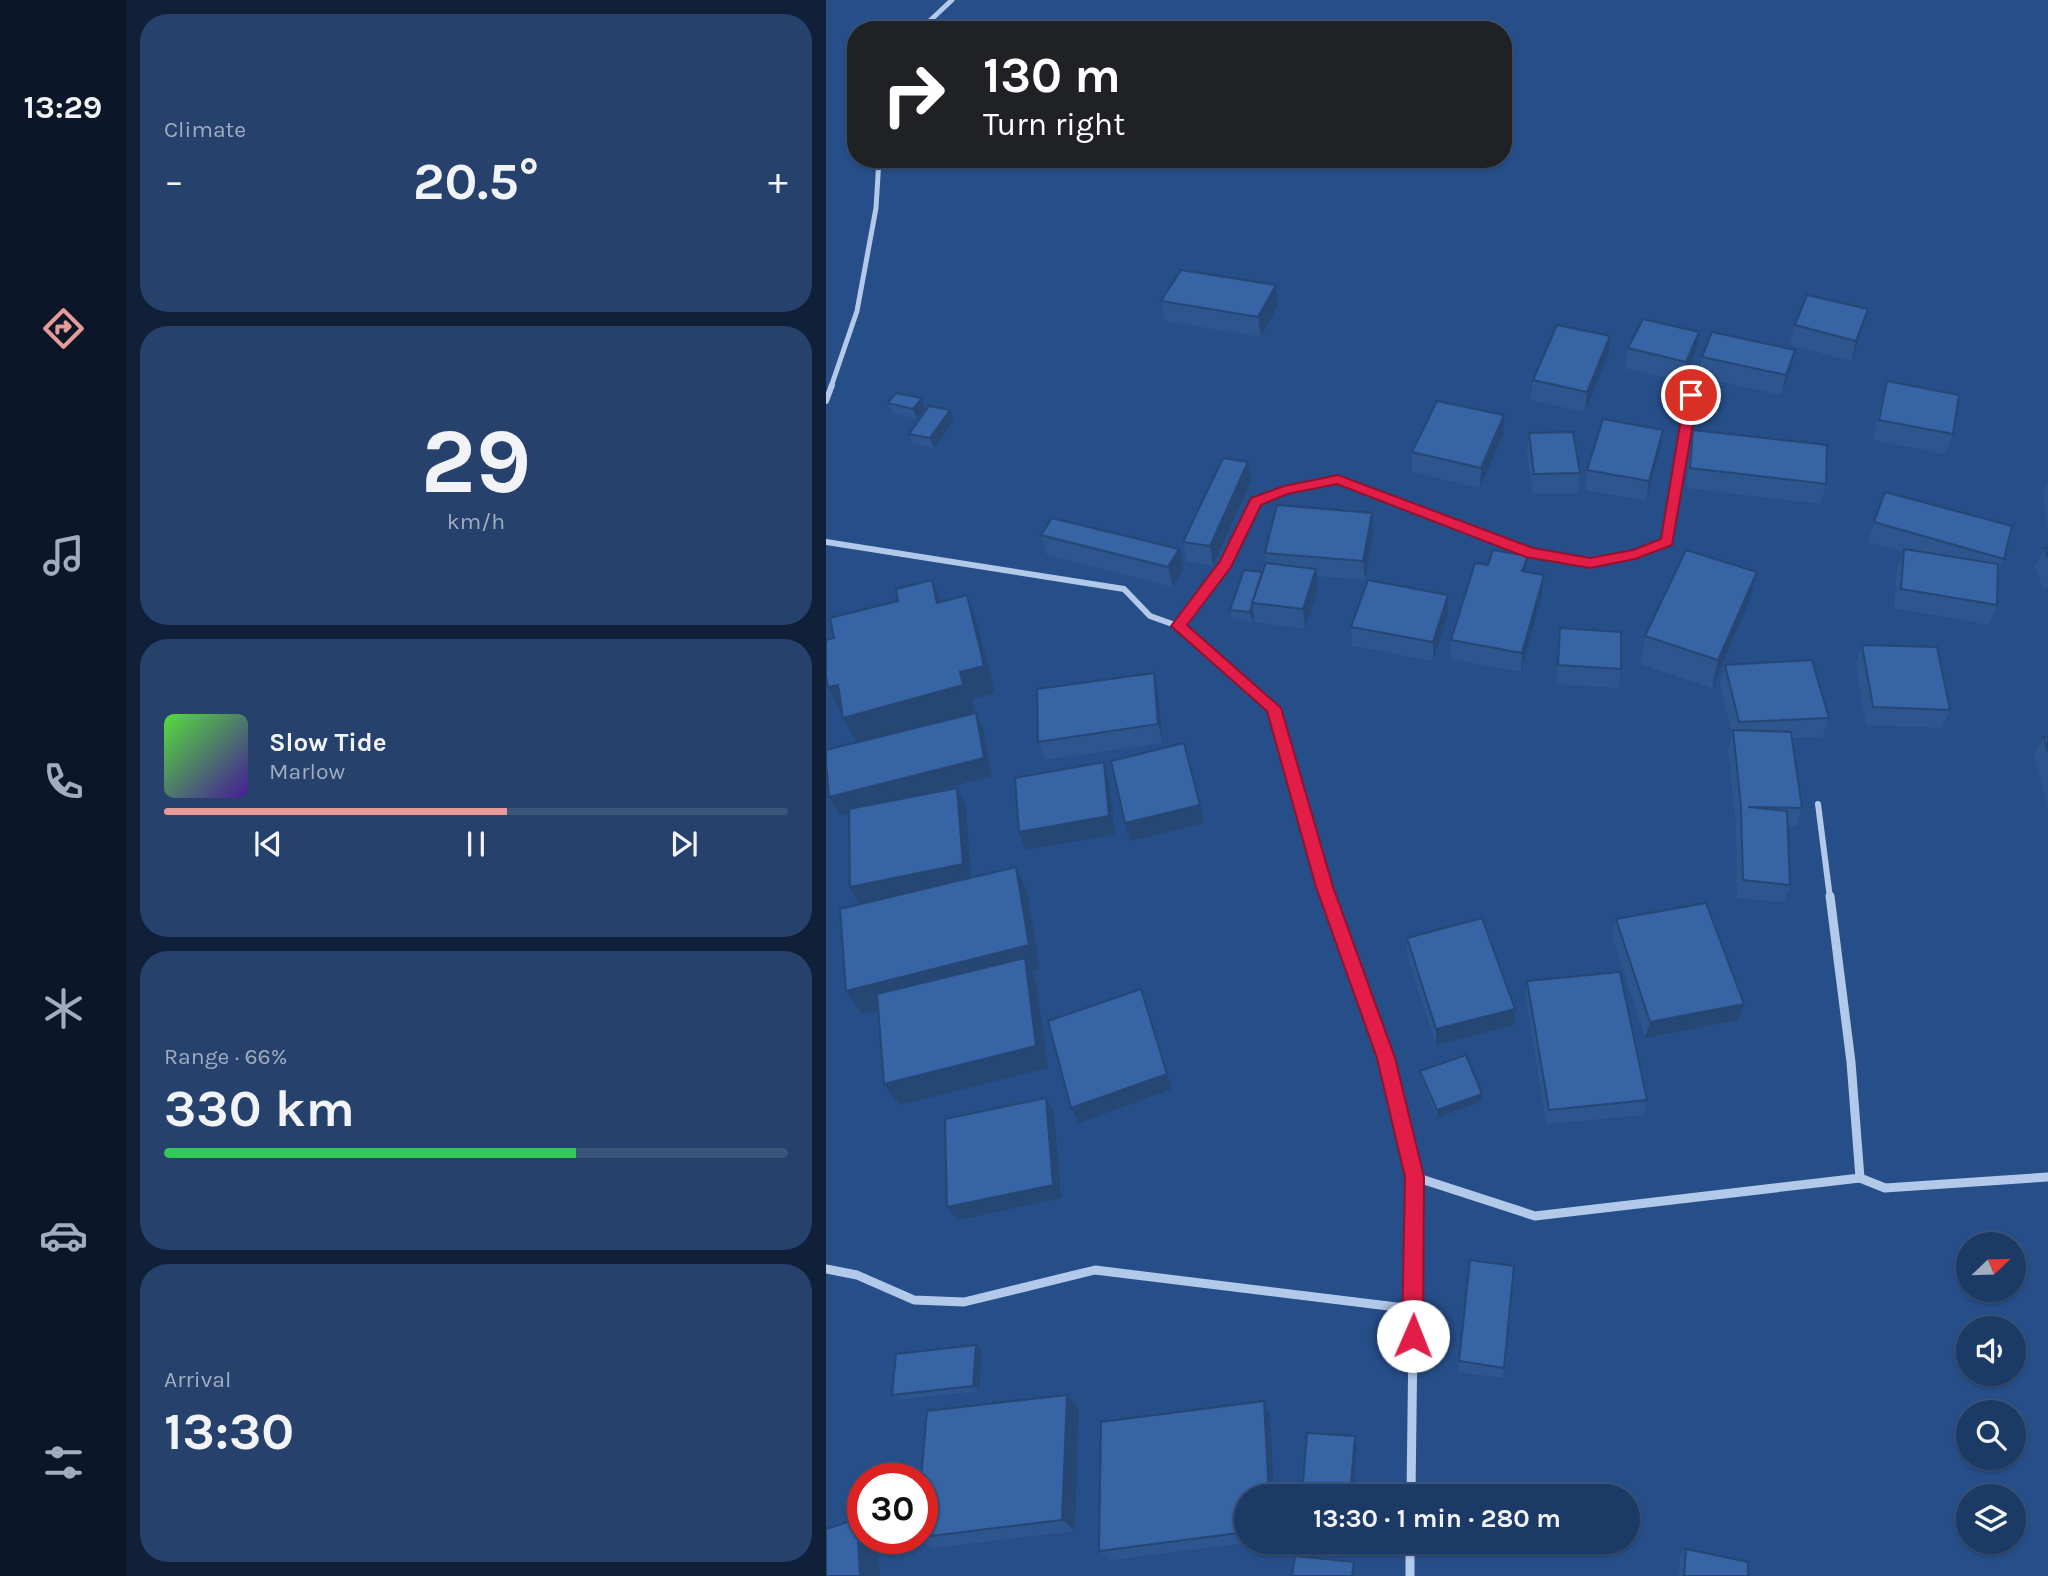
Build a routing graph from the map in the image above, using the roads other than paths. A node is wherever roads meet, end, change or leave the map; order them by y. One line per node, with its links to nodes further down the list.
1 (952, 0): 2 (street)
2 (930, 21)
3 (878, 168): 5 (street)
4 (1695, 371): 7 (street)
5 (826, 401)
6 (826, 542): 7 (street)
7 (1178, 626): 9 (street)
8 (1818, 804): 11 (street)
9 (1415, 1177): 11 (street); 13 (street)
10 (2048, 1177): 11 (street)
11 (1860, 1178)
12 (826, 1269): 13 (street)
13 (1413, 1309): 14 (street)
14 (1411, 1484)
15 (1410, 1554): 16 (street)
16 (1410, 1576)

